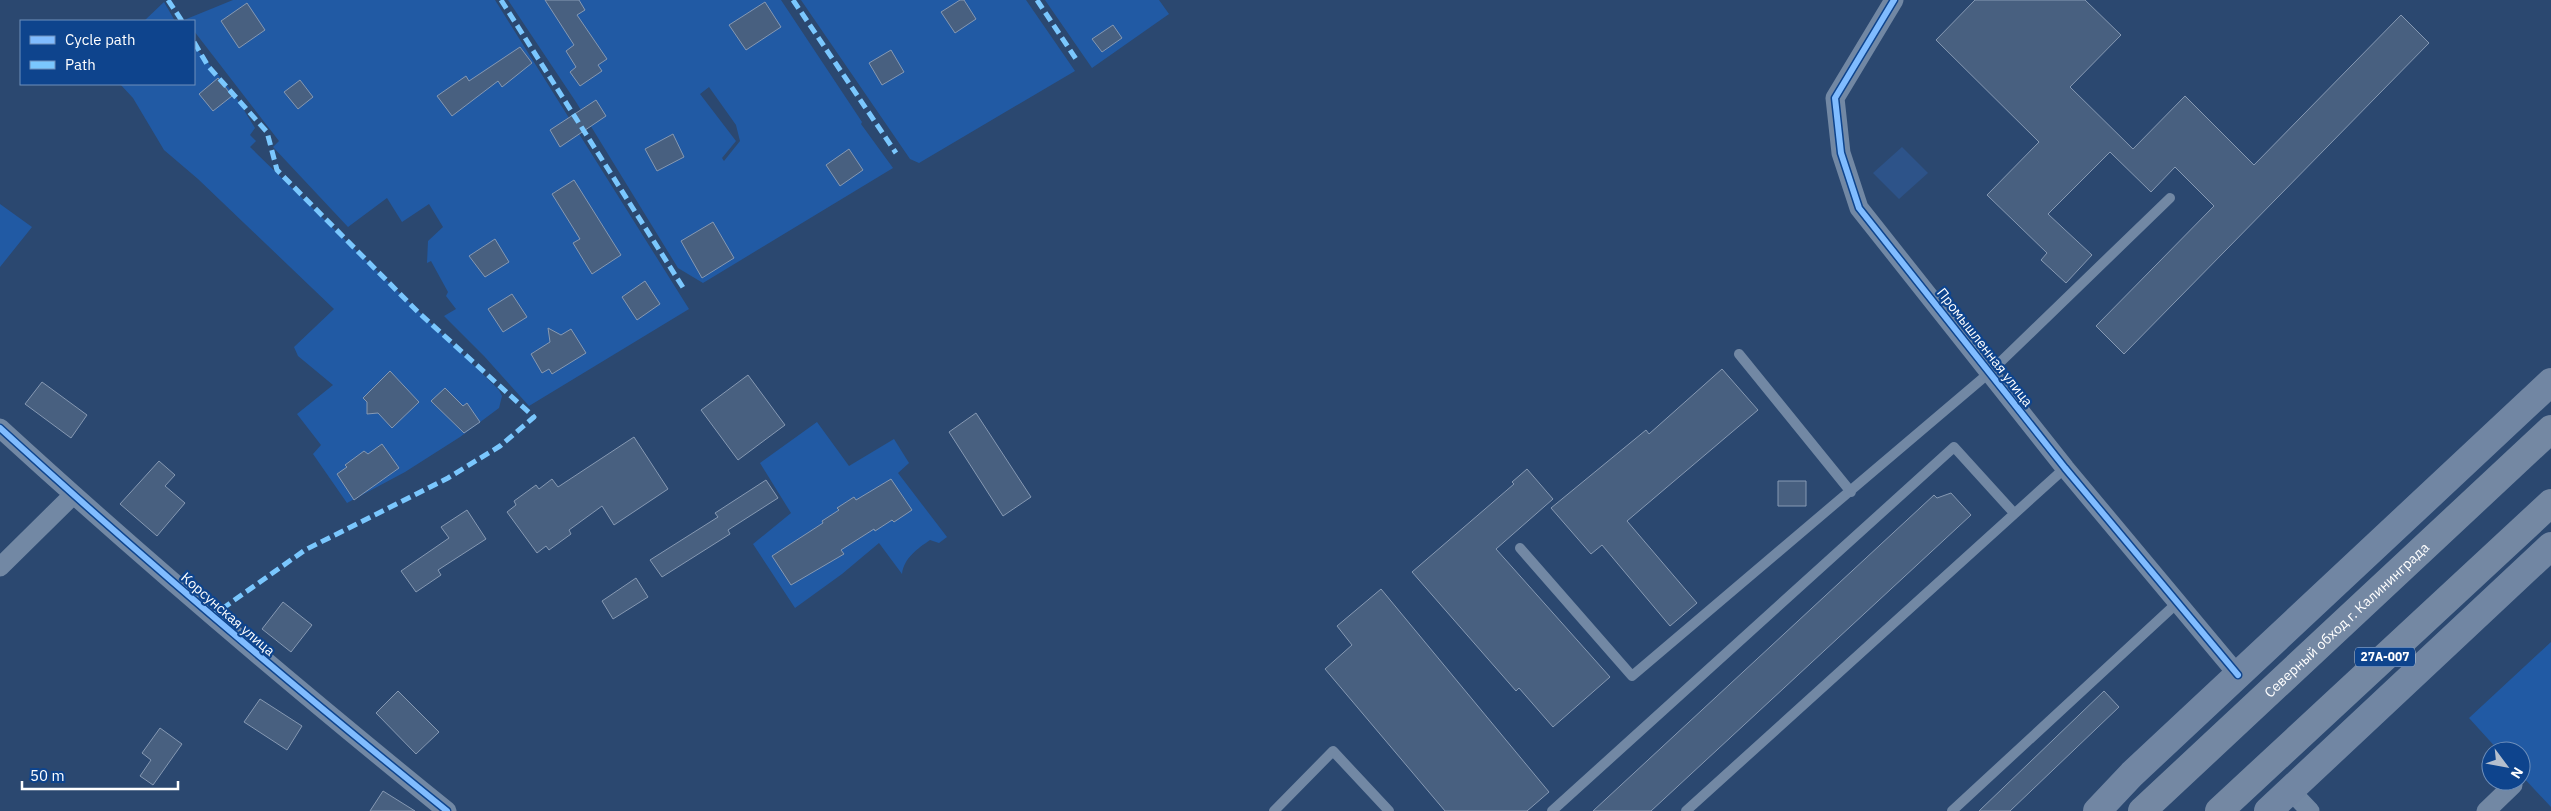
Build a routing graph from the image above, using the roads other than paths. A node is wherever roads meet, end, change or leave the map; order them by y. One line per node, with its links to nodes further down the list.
1 (1894, 0): 4 (street, Промышленная улица)
2 (2170, 198): 4 (lane)
3 (1739, 354): 9 (lane)
4 (1989, 373): 8 (street, Промышленная улица); 9 (lane, Промышленная улица)
5 (2551, 382): 17 (main road)
6 (0, 428): 10 (street, Корсунская улица)
7 (2551, 429): 27 (highway, Северный обход г. Калининграда)
8 (2065, 468): 12 (lane); 16 (street, Промышленная улица)
9 (1851, 492): 14 (lane, Промышленная улица)
10 (73, 495): 15 (street); 20 (street, Корсунская улица)
11 (2551, 503): 28 (highway, 27А-007)
12 (2014, 513): 23 (lane); 24 (lane)
13 (2551, 546): 18 (main road)
14 (1520, 548)
15 (0, 567)
16 (2176, 604): 17 (street, Промышленная улица); 25 (lane)
17 (2238, 675): 26 (main road)
18 (2290, 790): 29 (main road); 30 (street)
19 (2507, 791): 31 (street)
20 (447, 811)
21 (1274, 811): 22 (lane)
22 (1389, 811)
23 (1552, 811)
24 (1686, 811)
25 (1952, 811)
26 (2097, 811)
27 (2142, 811)
28 (2219, 811)
29 (2268, 811)
30 (2310, 811)
31 (2486, 811)

